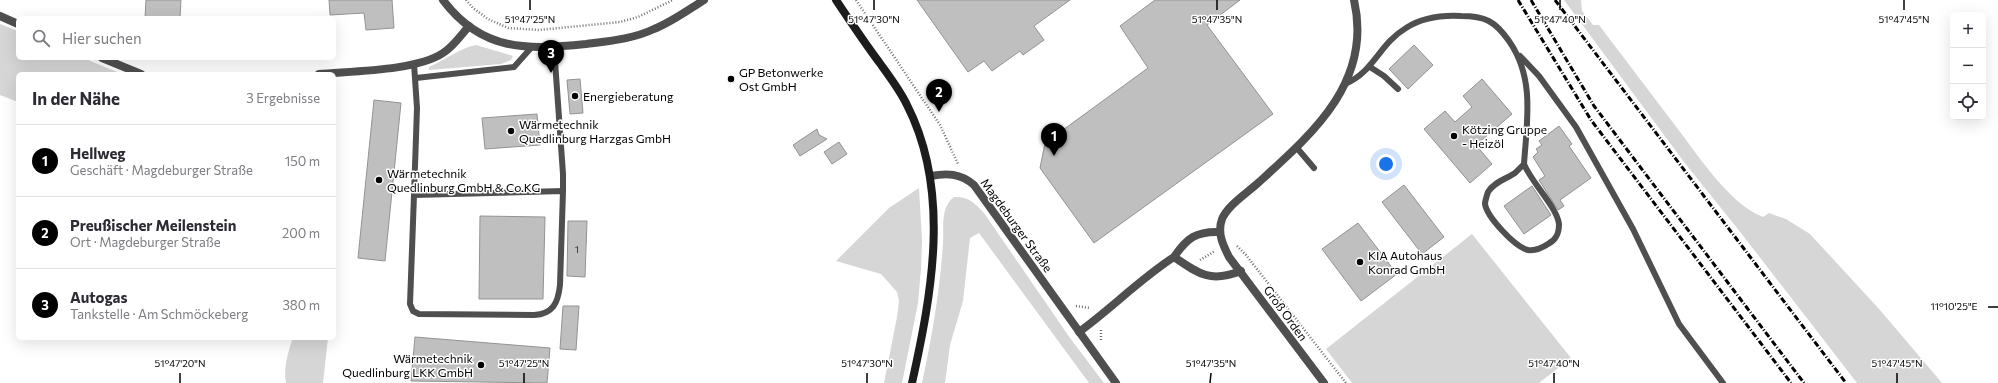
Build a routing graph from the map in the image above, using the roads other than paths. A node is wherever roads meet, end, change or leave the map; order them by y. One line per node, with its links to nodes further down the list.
1 (443, 0): 7 (street)
2 (704, 0): 8 (street)
3 (836, 0): 22 (main road)
4 (1354, 0): 17 (street)
5 (0, 16): 6 (street)
6 (16, 23)
7 (469, 26): 9 (street); 12 (street)
8 (554, 47): 9 (street); 23 (lane)
9 (531, 48): 16 (lane)
10 (1516, 51): 13 (lane); 20 (lane); 32 (lane)
11 (107, 60): 14 (street)
12 (414, 64): 15 (street); 16 (lane)
13 (1370, 67): 17 (lane); 18 (lane)
14 (136, 72)
15 (336, 72)
16 (416, 78): 24 (lane)
17 (1344, 84): 19 (street)
18 (1398, 89)
19 (1297, 148): 21 (lane); 25 (street)
20 (1524, 164): 20 (lane)
21 (1314, 168)
22 (930, 176): 28 (street, Magdeburger Straße); 29 (main road)
23 (563, 191): 24 (lane); 24 (lane)
24 (414, 196)
25 (1220, 232): 26 (street); 27 (street, Groß Orden)
26 (1174, 257): 27 (street); 28 (street)
27 (1241, 271): 31 (street, Groß Orden)
28 (1079, 332): 30 (street, Magdeburger Straße)
29 (912, 383)
30 (1116, 383)
31 (1324, 383)
32 (1723, 383)

